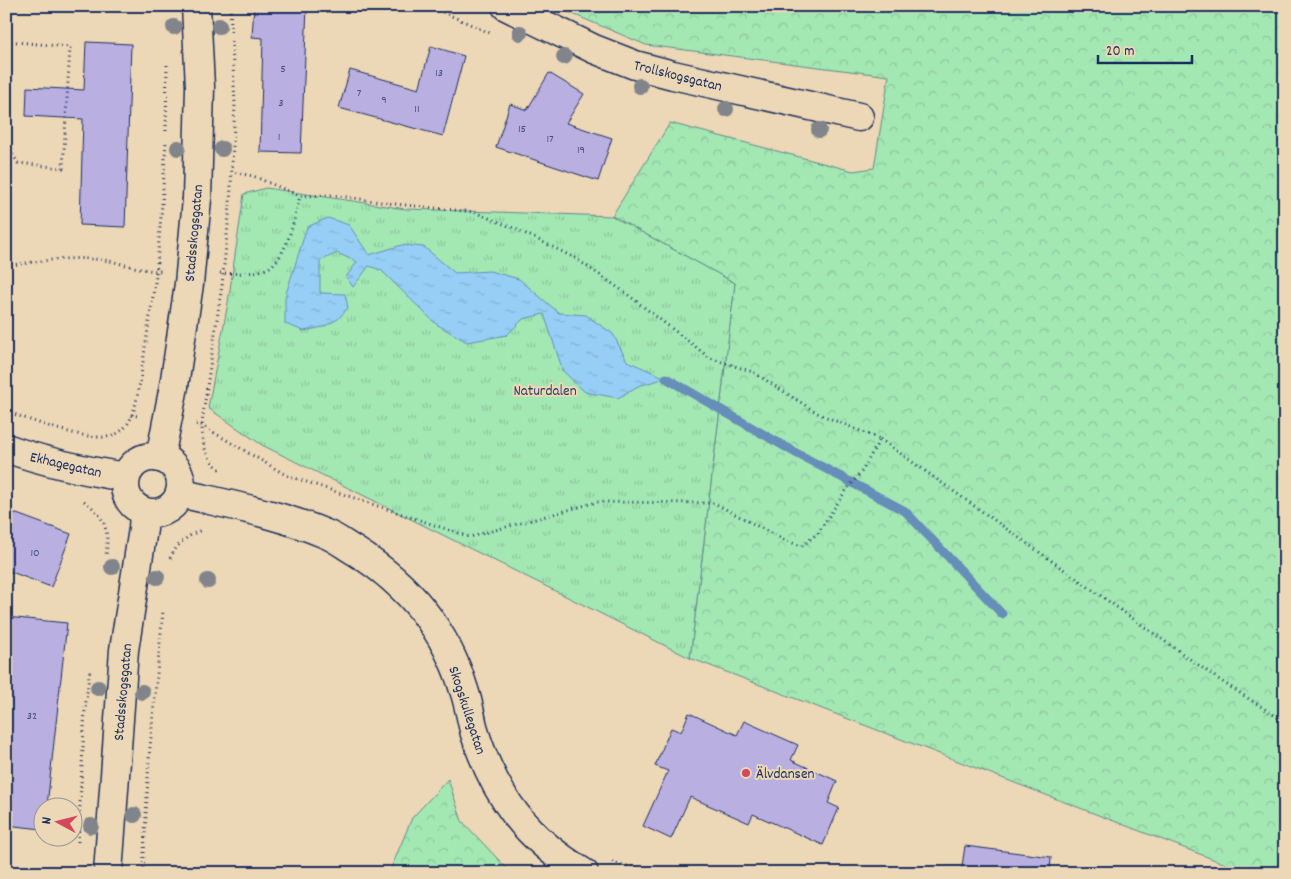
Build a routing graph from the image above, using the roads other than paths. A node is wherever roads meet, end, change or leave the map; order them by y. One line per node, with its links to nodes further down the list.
1 (196, 6): 5 (street, Stadsskogsgatan, bridge)
2 (506, 6): 3 (street, Trollskogsgatan)
3 (859, 117)
4 (6, 448): 6 (street, Ekhagegatan)
5 (160, 458): 6 (street); 7 (street)
6 (126, 477): 8 (street)
7 (180, 493): 8 (street); 10 (street, Skogskullegatan)
8 (144, 512): 9 (street, Stadsskogsgatan)
9 (108, 873)
10 (584, 873)

